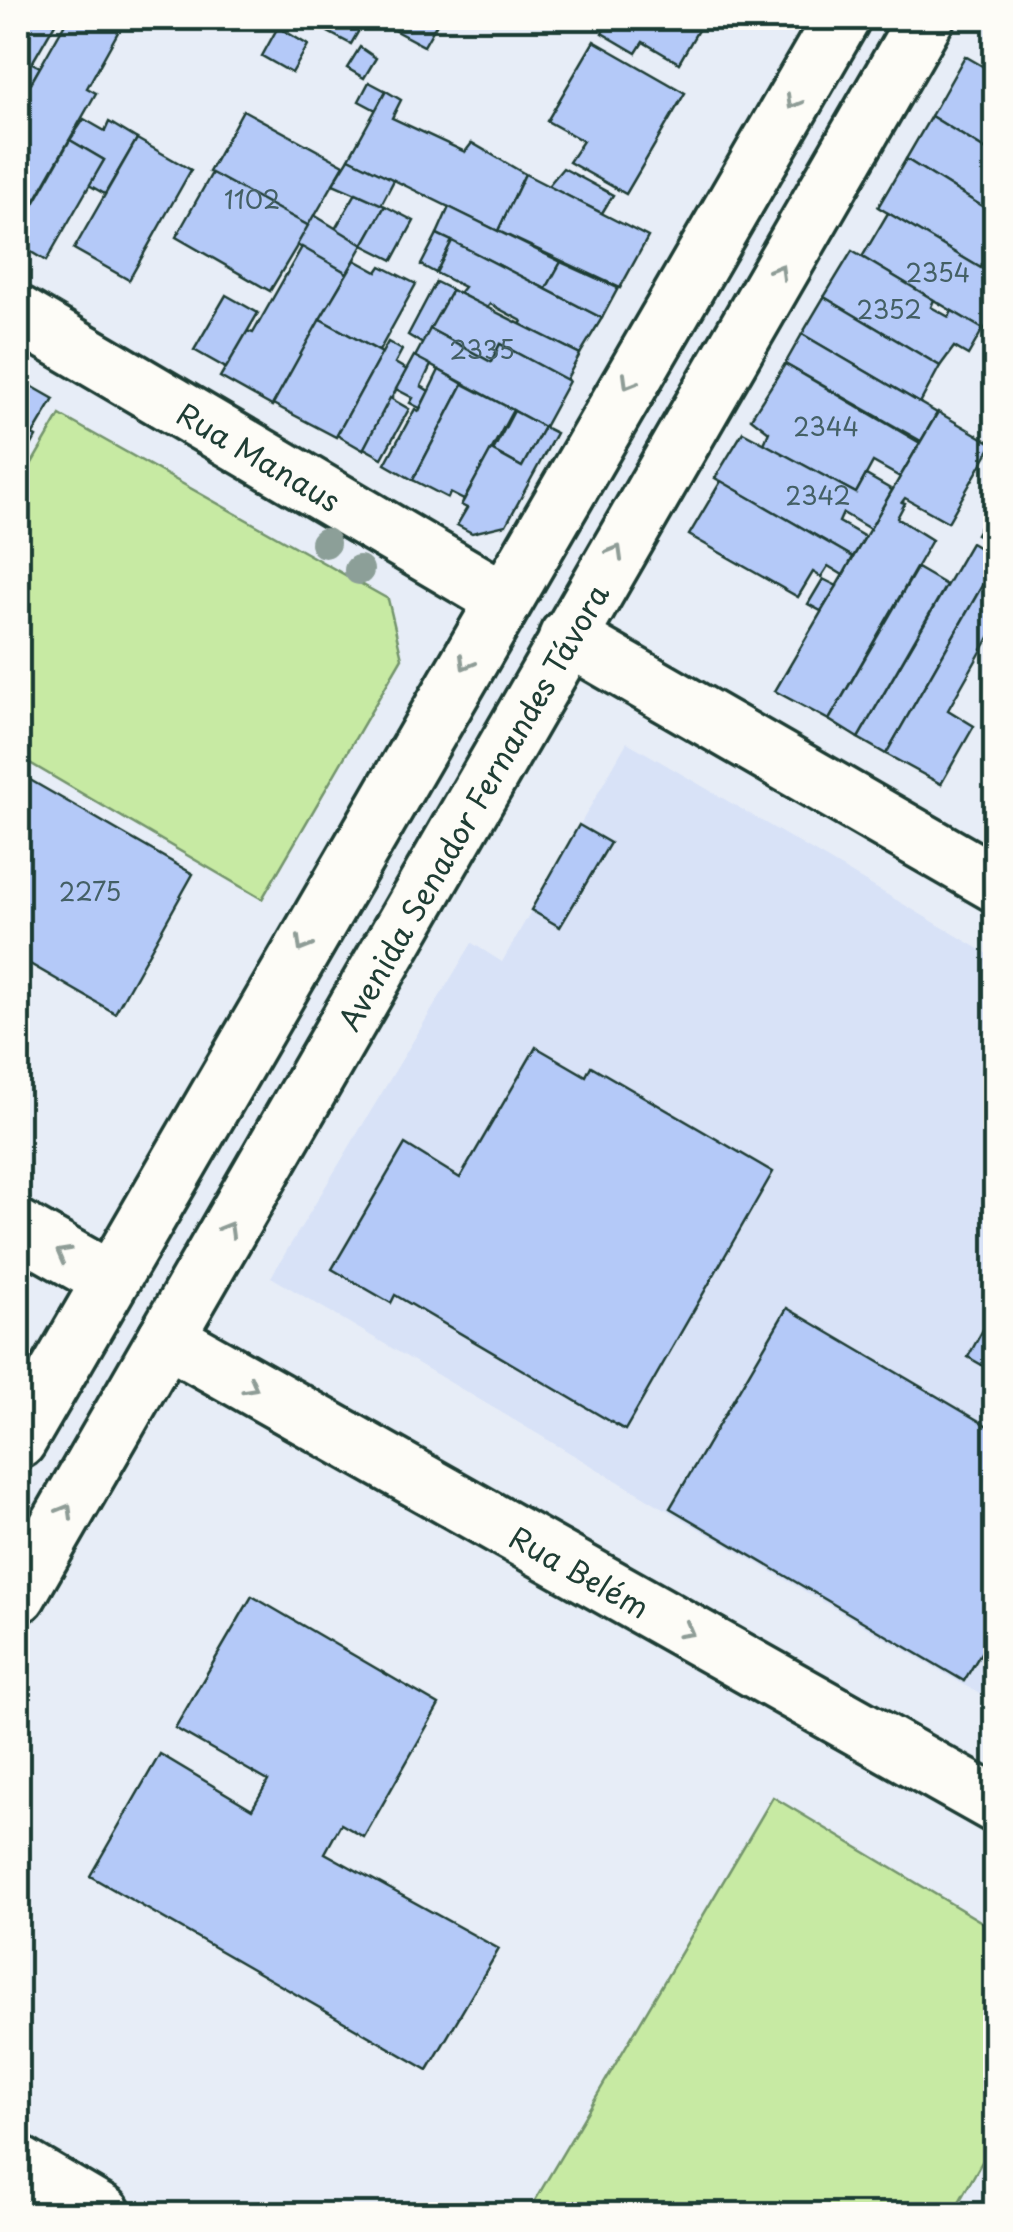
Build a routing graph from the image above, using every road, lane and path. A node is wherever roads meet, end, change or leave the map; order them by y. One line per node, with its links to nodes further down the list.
1 (842, 18): 4 (main road, one-way to 4)
2 (926, 18): 5 (main road, Avenida Senador Fernandes Távora, one-way to 2)
3 (18, 314): 4 (main road, Rua Manaus)
4 (503, 598): 8 (main road, one-way to 8)
5 (567, 637): 6 (main road); 9 (main road, Avenida Senador Fernandes Távora, one-way to 5)
6 (996, 884)
7 (18, 1228): 8 (main road, one-way to 7)
8 (110, 1280): 10 (main road)
9 (166, 1338): 11 (main road, Avenida Senador Fernandes Távora, one-way to 9); 12 (main road, Rua Belém, one-way to 12)
10 (18, 1440)
11 (18, 1595)
12 (996, 1805)
13 (18, 2164): 14 (main road)
14 (103, 2214)

